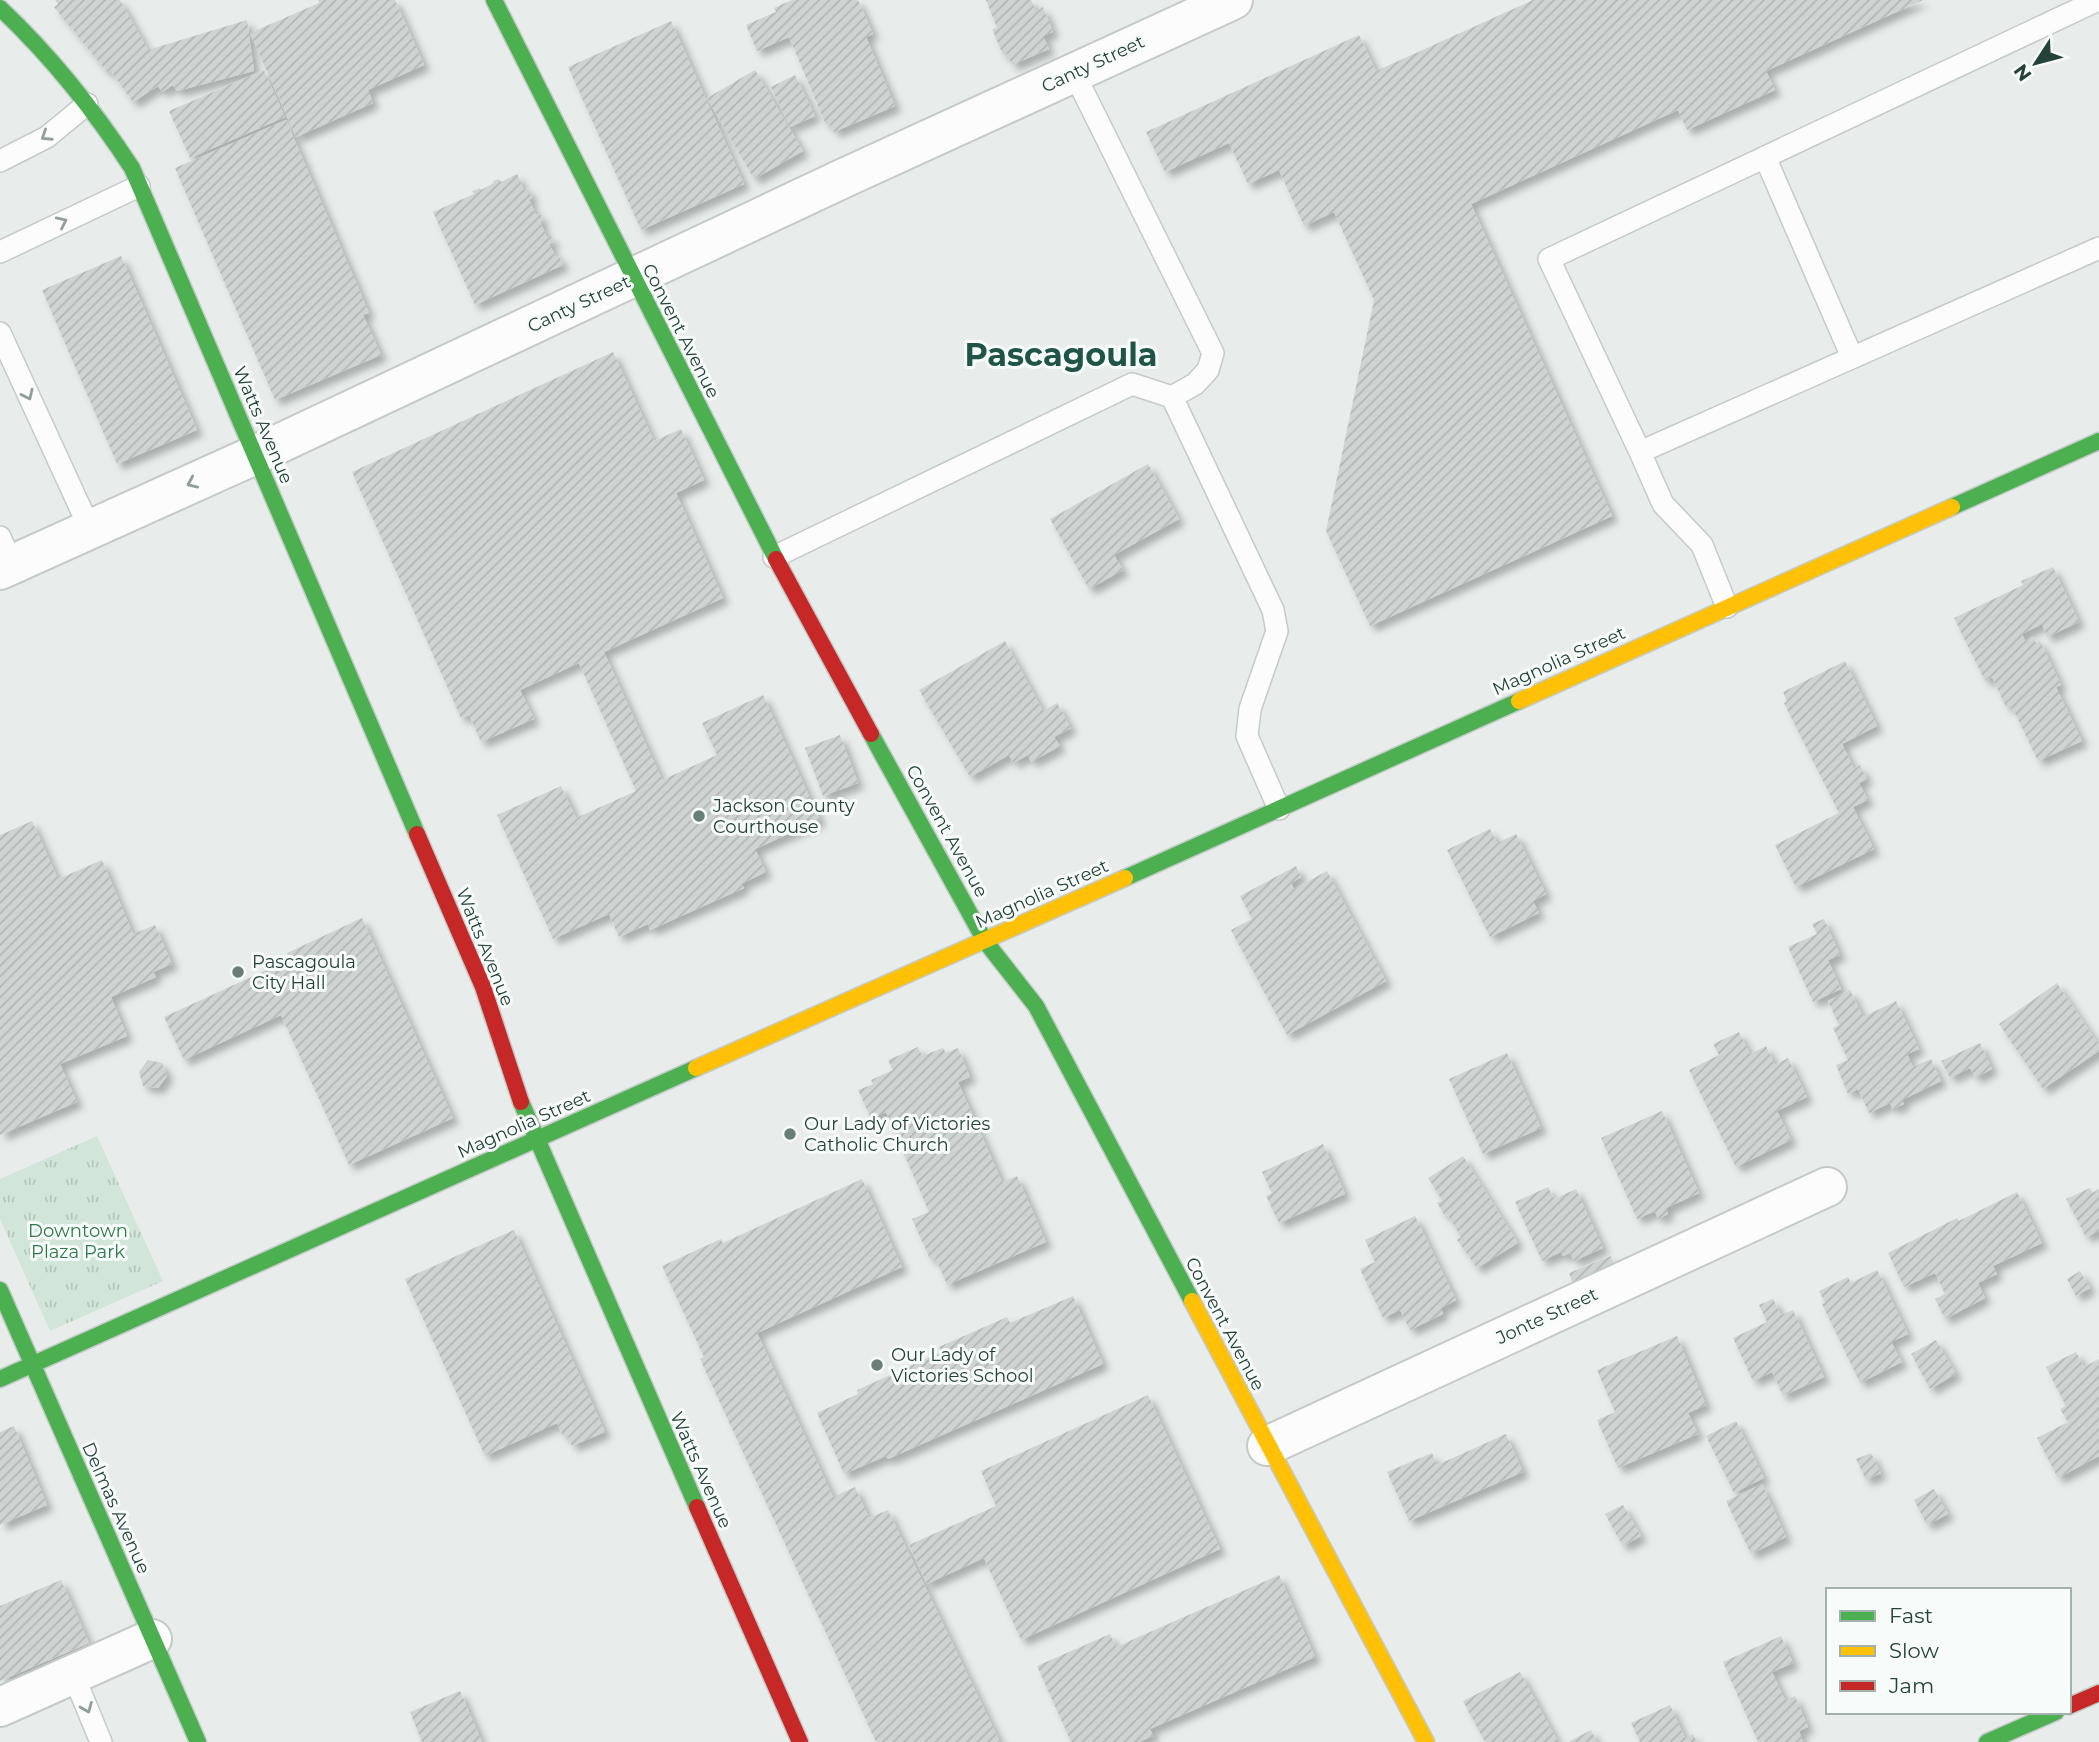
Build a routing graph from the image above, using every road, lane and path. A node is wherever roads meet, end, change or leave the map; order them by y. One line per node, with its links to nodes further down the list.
1 (494, 0): 12 (street, Convent Avenue)
2 (1233, 0): 5 (street, Canty Street)
3 (2098, 0): 7 (lane)
4 (0, 8): 6 (street, Watts Avenue)
5 (1074, 73): 12 (street, Canty Street); 15 (lane)
6 (87, 104): 8 (lane, one-way to 8); 9 (street, Watts Avenue)
7 (1765, 157): 14 (lane); 17 (lane)
8 (0, 161)
9 (135, 176): 11 (lane, one-way to 9); 18 (street, Watts Avenue)
10 (2099, 248): 14 (lane)
11 (0, 252)
12 (633, 279): 18 (street, Canty Street); 20 (street, Convent Avenue)
13 (0, 333): 19 (lane, one-way to 19)
14 (1853, 357): 17 (lane)
15 (1172, 397): 20 (lane); 23 (lane)
16 (2099, 441): 22 (street, Magnolia Street)
17 (1640, 452): 22 (lane)
18 (255, 455): 19 (street, Canty Street, one-way to 19); 25 (street, Watts Avenue)
19 (90, 529): 21 (street, Canty Street)
20 (774, 556): 24 (street, Convent Avenue)
21 (4, 557)
22 (1727, 607): 23 (street, Magnolia Street)
23 (1279, 808): 24 (street, Magnolia Street)
24 (985, 941): 25 (street, Magnolia Street); 30 (street, Convent Avenue)
25 (535, 1139): 28 (street, Magnolia Street); 39 (street, Watts Avenue)
26 (1827, 1187): 30 (street, Jonte Street)
27 (0, 1290): 28 (street, Delmas Avenue)
28 (33, 1365): 29 (street, Magnolia Street); 31 (street, Delmas Avenue)
29 (0, 1380)
30 (1268, 1446): 40 (street, Convent Avenue)
31 (152, 1639): 32 (street); 38 (street, Delmas Avenue)
32 (73, 1674): 35 (street); 37 (lane, one-way to 37)
33 (2099, 1693): 34 (street)
34 (2071, 1705)
35 (0, 1707)
36 (2051, 1714): 41 (street)
37 (101, 1742)
38 (198, 1742)
39 (800, 1742)
40 (1426, 1742)
41 (1987, 1742)

